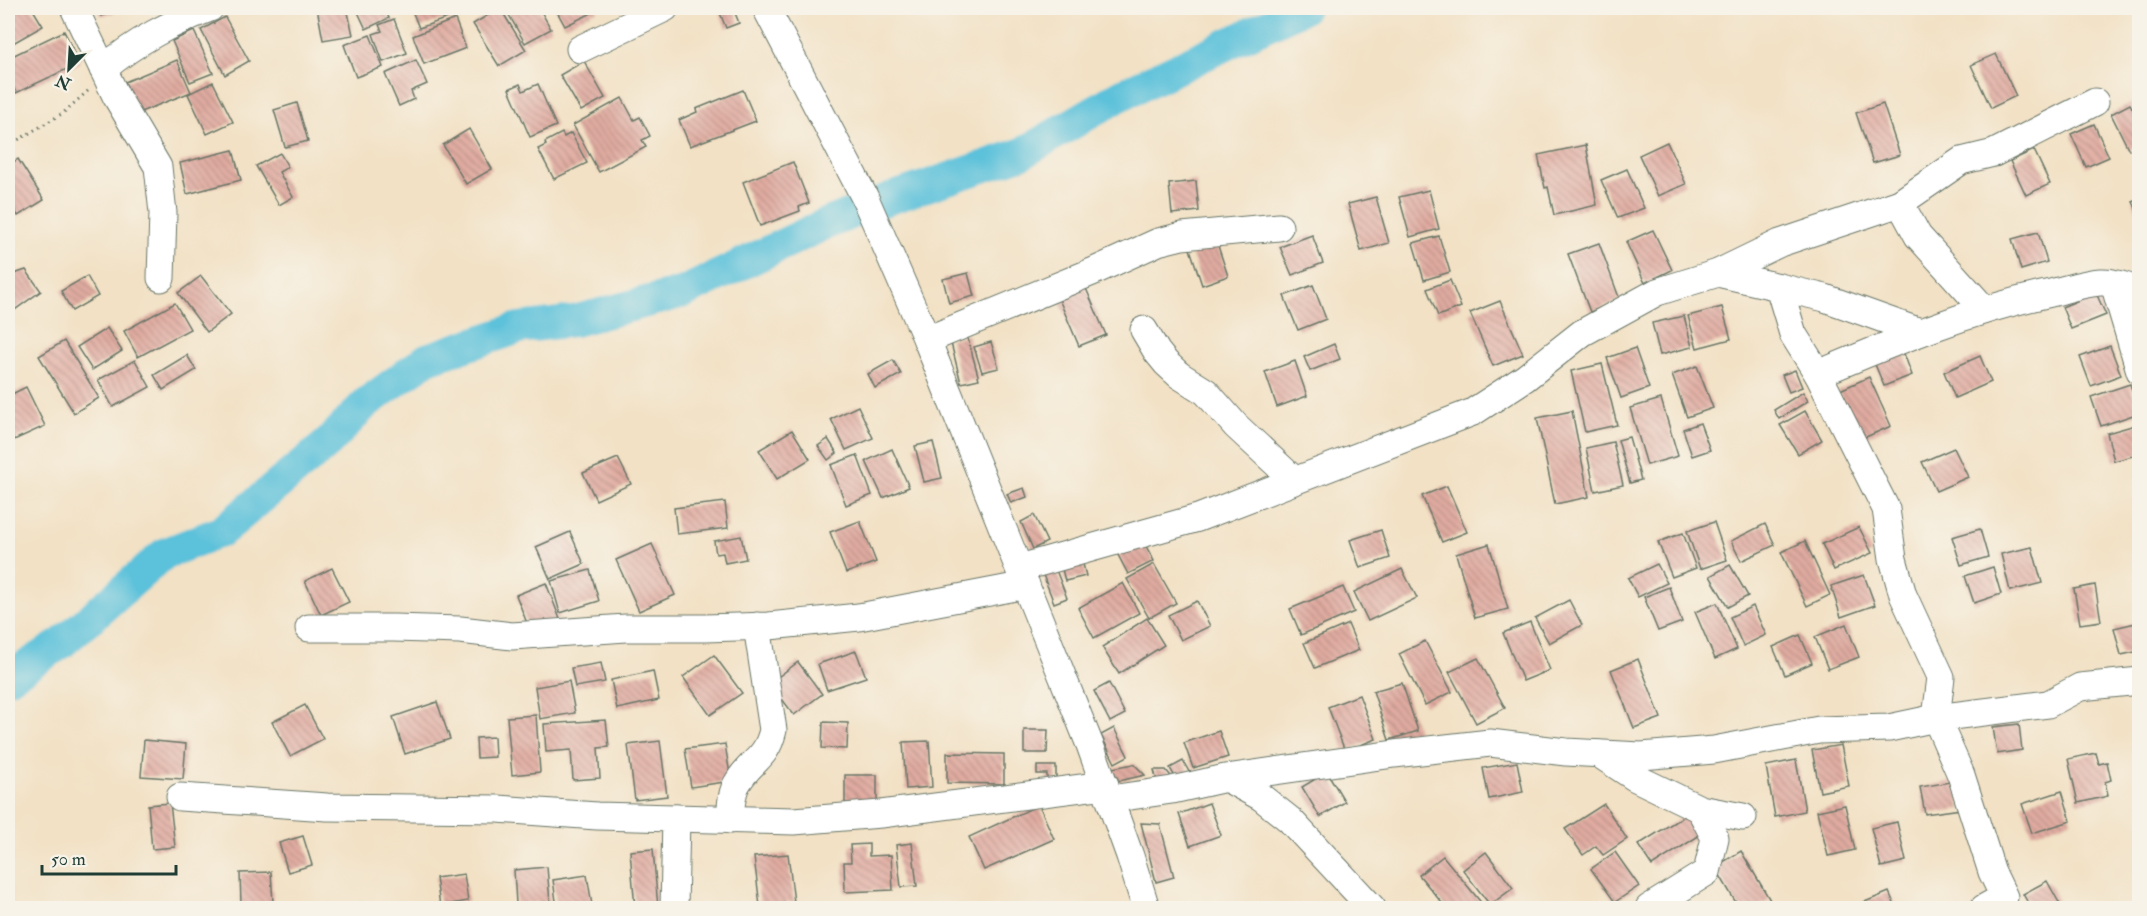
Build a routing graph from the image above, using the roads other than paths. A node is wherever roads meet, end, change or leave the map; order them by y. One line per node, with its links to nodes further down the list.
1 (74, 8): 6 (street)
2 (210, 8): 6 (street)
3 (665, 8): 5 (street)
4 (766, 8): 18 (street)
5 (580, 49)
6 (104, 69): 11 (street)
7 (2095, 102): 8 (street)
8 (1900, 202): 10 (street); 15 (street)
9 (1279, 227): 18 (street)
10 (1718, 273): 13 (street); 21 (street)
11 (161, 278)
12 (2114, 284): 14 (street); 15 (street); 19 (street)
13 (1779, 287): 17 (street); 20 (street)
14 (2139, 292)
15 (1985, 310): 17 (street)
16 (1144, 330): 21 (street)
17 (1920, 332): 20 (street)
18 (927, 340): 22 (street)
19 (2139, 371)
20 (1818, 374): 26 (street)
21 (1294, 480): 22 (street)
22 (1023, 576): 23 (street); 29 (street)
23 (757, 626): 24 (street); 34 (street)
24 (309, 628)
25 (2139, 681): 26 (street)
26 (1936, 717): 27 (street); 39 (street)
27 (1598, 754): 28 (street); 31 (street)
28 (1226, 778): 29 (street); 37 (street)
29 (1108, 792): 34 (street); 36 (street)
30 (180, 797): 33 (street)
31 (1700, 809): 32 (street); 38 (street)
32 (1743, 817)
33 (676, 818): 34 (street); 35 (street)
34 (730, 820)
35 (674, 909)
36 (1146, 909)
37 (1372, 909)
38 (1649, 909)
39 (1984, 909)

